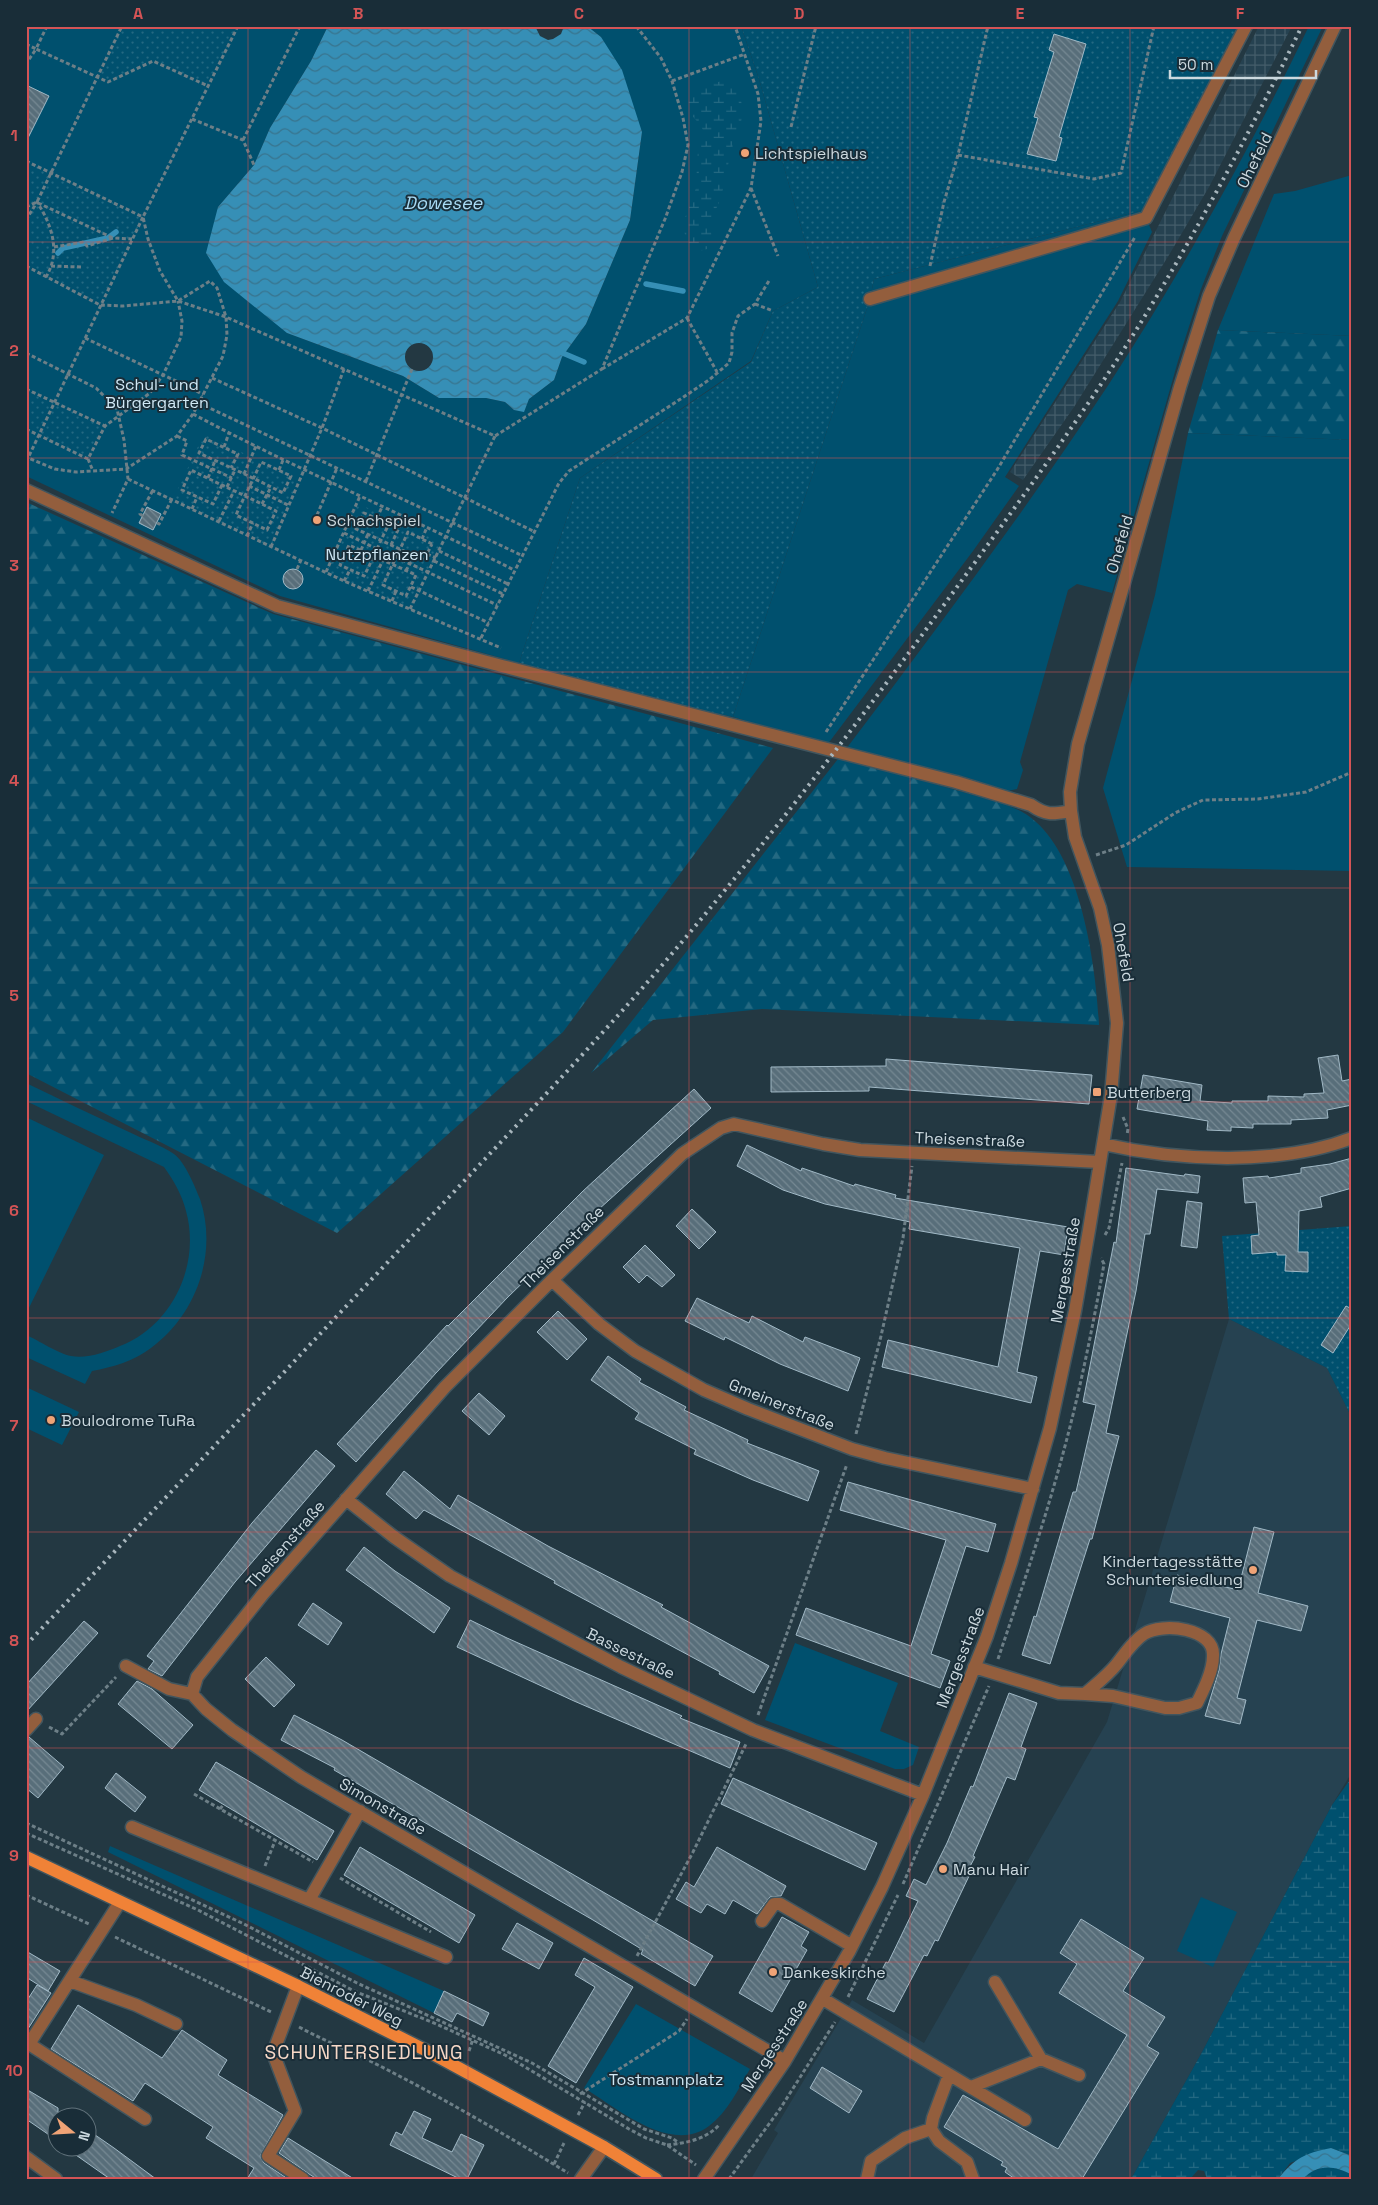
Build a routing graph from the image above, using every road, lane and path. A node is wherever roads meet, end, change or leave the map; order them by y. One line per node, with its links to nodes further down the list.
1 (47, 26): 13 (path)
2 (122, 26): 16 (path)
3 (238, 26): 18 (path)
4 (300, 26): 21 (path)
5 (636, 26): 17 (path)
6 (735, 26): 14 (path)
7 (816, 26): 20 (path)
8 (988, 26): 22 (path)
9 (1154, 26): 22 (path)
10 (1246, 26): 30 (street)
11 (1335, 26): 166 (street, Ohefeld)
12 (26, 44): 13 (path)
13 (36, 49): 15 (path); 16 (path)
14 (745, 54): 17 (path); 26 (path)
15 (26, 64)
16 (97, 77): 18 (path); 25 (path)
17 (672, 81): 52 (path)
18 (208, 86): 19 (path)
19 (192, 119): 21 (path); 29 (path)
20 (790, 127)
21 (243, 140): 24 (path)
22 (958, 155): 41 (path)
23 (26, 161): 25 (path)
24 (254, 165)
25 (53, 174): 27 (path); 29 (path)
26 (751, 188): 35 (path); 48 (path)
27 (38, 202): 28 (path); 31 (path); 32 (path); 34 (path)
28 (26, 207)
29 (143, 217): 33 (path); 43 (path)
30 (1146, 218): 41 (street); 164 (path)
31 (26, 220)
32 (113, 238): 33 (path); 34 (path)
33 (132, 239): 45 (path)
34 (54, 247): 37 (path)
35 (778, 256)
36 (26, 266): 39 (path)
37 (51, 266): 38 (path); 39 (path)
38 (82, 267)
39 (46, 277): 45 (path)
40 (770, 279): 44 (path)
41 (929, 282): 42 (street)
42 (870, 299)
43 (178, 301): 45 (path); 47 (path); 47 (path); 56 (path)
44 (755, 304): 46 (path); 54 (path)
45 (100, 305): 49 (path)
46 (773, 311)
47 (226, 318): 53 (path); 57 (path)
48 (687, 318): 52 (path); 54 (path)
49 (85, 338): 55 (path); 56 (path)
50 (26, 353): 55 (path)
51 (412, 369): 60 (path)
52 (602, 369): 71 (path)
53 (344, 370): 60 (path); 66 (path)
54 (717, 372): 123 (path)
55 (69, 374): 61 (path); 63 (path)
56 (163, 375): 59 (path); 63 (path)
57 (212, 378): 59 (path); 66 (path)
58 (26, 389): 61 (path)
59 (203, 395): 62 (path)
60 (402, 395): 71 (path); 75 (path)
61 (54, 401): 65 (path); 69 (path)
62 (199, 403): 64 (path); 74 (path)
63 (120, 414): 65 (path); 81 (path)
64 (193, 414): 68 (path); 70 (path)
65 (106, 426): 77 (path)
66 (322, 428): 74 (path); 75 (path)
67 (26, 429): 69 (path)
68 (229, 433): 72 (path); 73 (path)
69 (38, 434): 76 (path); 77 (path)
70 (176, 436): 81 (path); 82 (path)
71 (495, 436): 105 (path)
72 (256, 446): 78 (path); 87 (path)
73 (224, 447): 79 (path); 83 (path)
74 (310, 455): 80 (path); 85 (path)
75 (377, 456): 92 (path); 105 (path)
76 (27, 457): 86 (path)
77 (88, 459): 86 (path)
78 (283, 460): 84 (path); 85 (path)
79 (215, 461): 82 (path); 83 (path)
80 (338, 468): 92 (path); 93 (path)
81 (126, 469): 86 (path); 91 (path)
82 (212, 469): 88 (path); 89 (path)
83 (233, 469): 87 (path); 89 (path)
84 (279, 470): 90 (path); 97 (path)
85 (304, 470): 93 (path); 108 (path)
86 (93, 472)
87 (244, 474): 90 (path)
88 (208, 478): 94 (path); 104 (path)
89 (232, 478): 96 (path)
90 (253, 478): 95 (path); 97 (path)
91 (128, 480): 99 (path); 121 (path)
92 (366, 480): 118 (path)
93 (332, 483): 103 (path); 111 (path)
94 (222, 485): 96 (path); 104 (path)
95 (249, 486): 101 (path); 102 (path)
96 (227, 487): 100 (path)
97 (270, 487): 101 (path)
98 (26, 490): 121 (street)
99 (153, 490): 106 (path); 112 (path)
100 (234, 491): 102 (path); 116 (path)
101 (266, 495): 107 (path); 108 (path)
102 (245, 496): 107 (path); 120 (path)
103 (360, 496): 109 (path); 113 (path)
104 (197, 497): 110 (path)
105 (464, 497): 118 (path); 123 (path)
106 (172, 499): 110 (path); 119 (path)
107 (262, 504): 120 (path)
108 (288, 505): 132 (path)
109 (382, 507): 114 (path); 115 (path)
110 (192, 509): 116 (path)
111 (318, 514)
112 (143, 516)
113 (351, 517): 117 (path); 124 (path)
114 (404, 517): 122 (path); 131 (path)
115 (376, 518): 117 (path); 129 (path)
116 (219, 522): 126 (path)
117 (360, 522): 125 (path)
118 (452, 522): 127 (path); 138 (path)
119 (157, 523)
120 (253, 523): 126 (path)
121 (106, 527): 164 (street)
122 (427, 527): 127 (path); 128 (path)
123 (533, 531): 138 (path)
124 (344, 532): 130 (path); 151 (path)
125 (368, 534): 129 (path); 130 (path)
126 (247, 536): 132 (path)
127 (446, 536): 136 (path); 150 (path)
128 (422, 539): 134 (path); 137 (path)
129 (381, 540): 131 (path); 133 (path)
130 (364, 543): 133 (path); 135 (path)
131 (392, 545): 134 (path)
132 (270, 547): 142 (path)
133 (377, 549): 140 (path)
134 (400, 549): 139 (path); 141 (path)
135 (361, 550): 140 (path); 148 (path)
136 (438, 551): 144 (path); 154 (path)
137 (427, 554): 139 (path); 144 (path)
138 (521, 555): 150 (path)
139 (413, 556): 146 (path)
140 (374, 557): 143 (path); 148 (path)
141 (396, 557): 145 (path); 146 (path)
142 (301, 560): 147 (path); 151 (path)
143 (383, 560): 145 (path); 156 (path)
144 (435, 560): 152 (path); 159 (path)
145 (392, 564): 149 (path); 157 (path)
146 (410, 564): 149 (path); 152 (path)
147 (296, 570)
148 (350, 570): 153 (path)
149 (406, 571): 155 (path)
150 (514, 571): 154 (path)
151 (326, 572): 153 (path)
152 (428, 572): 158 (path); 161 (path)
153 (344, 581): 156 (path)
154 (508, 584): 159 (path)
155 (411, 587): 157 (path); 158 (path)
156 (368, 591): 160 (path)
157 (396, 591): 160 (path)
158 (419, 591): 162 (path); 163 (path)
159 (503, 594): 161 (path)
160 (392, 601): 162 (path)
161 (497, 605): 163 (path)
162 (410, 610): 163 (path)
163 (489, 623)
164 (816, 747): 166 (street)
165 (1352, 772): 168 (path)
166 (1071, 811): 170 (street, Ohefeld)
167 (1091, 848): 168 (path)
168 (1094, 856): 169 (path)
169 (1096, 862)
170 (1111, 1095): 173 (street, Mergesstraße)
171 (1122, 1113): 174 (path)
172 (1352, 1138): 174 (street)
173 (1103, 1144): 174 (street); 176 (street, Mergesstraße)
174 (1125, 1149): 177 (path)
175 (914, 1153): 176 (street, Theisenstraße); 179 (street, Theisenstraße); 180 (path)
176 (1100, 1162): 181 (street, Mergesstraße)
177 (1103, 1242)
178 (1101, 1256): 185 (path)
179 (552, 1280): 180 (street, Gmeinerstraße); 182 (street, Theisenstraße)
180 (852, 1449): 181 (street, Gmeinerstraße); 190 (path)
181 (1033, 1489): 184 (street, Mergesstraße)
182 (346, 1499): 186 (street, Theisenstraße); 190 (street, Bassestraße)
183 (126, 1666): 186 (street); 188 (path)
184 (974, 1667): 185 (street); 191 (street, Mergesstraße)
185 (994, 1672): 187 (street); 220 (path)
186 (192, 1694): 194 (street, Simonstraße)
187 (1085, 1694): 187 (street)
188 (36, 1719): 189 (street)
189 (26, 1730)
190 (753, 1730): 191 (street, Bassestraße); 214 (path)
191 (923, 1795): 212 (street, Mergesstraße)
192 (223, 1805): 193 (path)
193 (220, 1809)
194 (360, 1812): 208 (street); 214 (street, Simonstraße)
195 (26, 1823): 221 (path)
196 (132, 1827): 204 (street)
197 (261, 1827): 198 (path)
198 (258, 1831)
199 (26, 1833): 221 (path)
200 (274, 1841): 204 (path)
201 (288, 1843): 202 (path)
202 (286, 1847)
203 (26, 1857): 209 (main road, Bienroder Weg)
204 (259, 1880): 208 (street)
205 (367, 1889): 206 (path)
206 (364, 1893)
207 (26, 1895): 211 (path)
208 (309, 1900): 213 (street)
209 (120, 1902): 211 (street); 217 (main road, Bienroder Weg)
210 (762, 1921): 212 (street)
211 (102, 1930): 215 (street); 222 (path)
212 (852, 1946): 218 (street, Mergesstraße)
213 (446, 1957)
214 (629, 1970): 219 (street)
215 (70, 1981): 223 (street); 235 (street)
216 (995, 1982): 227 (street)
217 (298, 1986): 222 (street); 240 (main road, Bienroder Weg)
218 (822, 1999): 220 (street); 228 (street, Mergesstraße)
219 (694, 2008): 228 (street); 232 (path)
220 (842, 2010): 229 (street); 248 (path)
221 (420, 2015): 224 (path); 225 (path)
222 (286, 2019): 242 (path); 245 (street)
223 (176, 2024)
224 (414, 2025)
225 (473, 2039): 226 (path); 232 (path); 233 (path)
226 (468, 2050)
227 (1041, 2059): 230 (street); 231 (street)
228 (785, 2061): 243 (street, Mergesstraße)
229 (949, 2075): 231 (street); 237 (street)
230 (1079, 2075)
231 (971, 2087): 236 (street)
232 (582, 2093): 233 (path); 238 (path)
233 (576, 2097): 239 (path)
234 (725, 2117): 238 (path)
235 (145, 2119)
236 (1025, 2120)
237 (932, 2129): 249 (street); 250 (street)
238 (680, 2144): 239 (path)
239 (667, 2145): 243 (path)
240 (604, 2147): 246 (street); 247 (main road, Bienroder Weg)
241 (26, 2157): 244 (street)
242 (554, 2164)
243 (706, 2176)
244 (56, 2179)
245 (303, 2179)
246 (581, 2179)
247 (656, 2179)
248 (729, 2179)
249 (868, 2179)
250 (973, 2179)

